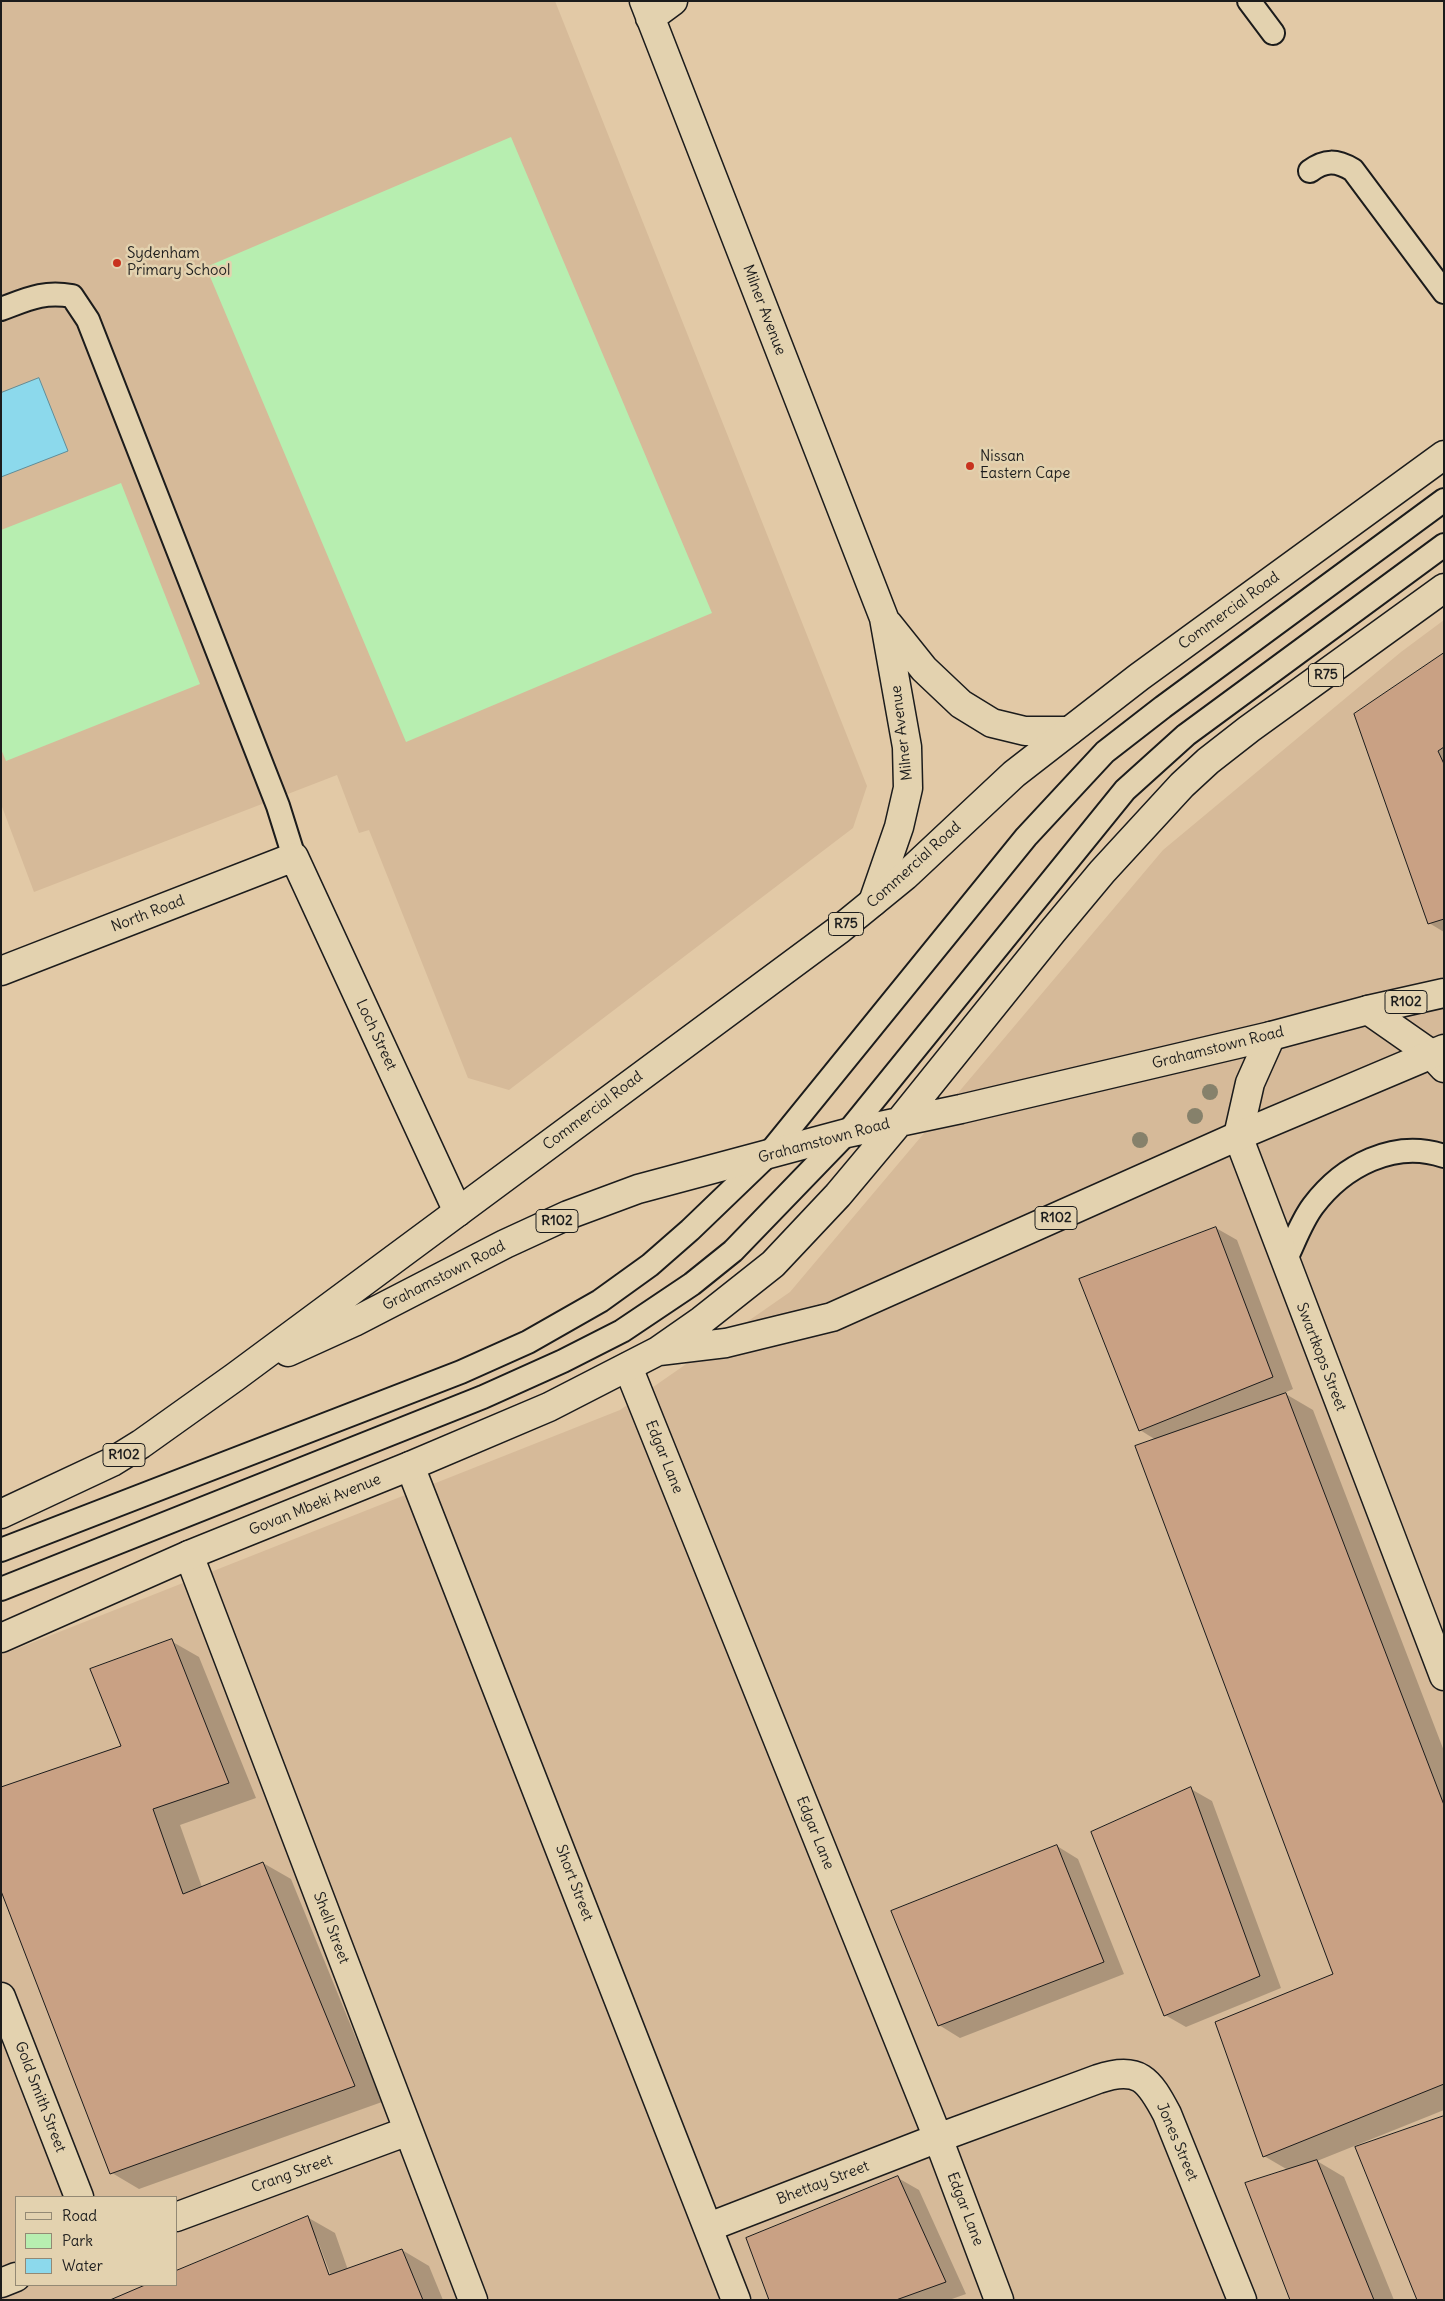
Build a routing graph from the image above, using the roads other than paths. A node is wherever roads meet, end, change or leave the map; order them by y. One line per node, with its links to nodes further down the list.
1 (673, 1): 3 (street)
2 (1249, 1): 4 (lane)
3 (647, 10): 12 (street, Milner Avenue)
4 (1273, 33)
5 (1310, 171): 6 (lane)
6 (1444, 292)
7 (1, 309): 14 (lane)
8 (1444, 454): 13 (street, Commercial Road / R75)
9 (1444, 500): 24 (lane)
10 (1444, 545): 22 (lane)
11 (1444, 588): 21 (street, R75)
12 (884, 618): 13 (street, Milner Avenue); 15 (street, Milner Avenue)
13 (1069, 731): 15 (street, Commercial Road / R75)
14 (294, 857): 16 (street, North Road); 26 (street, Loch Street)
15 (873, 902): 26 (street, Commercial Road / R75)
16 (1, 971)
17 (1444, 993): 18 (street, Grahamstown Road / R102)
18 (1368, 1010): 19 (street, Grahamstown Road / R102); 20 (street)
19 (1271, 1036): 21 (street, Grahamstown Road / R102); 23 (street)
20 (1440, 1057): 23 (street, R102)
21 (900, 1122): 22 (street, Grahamstown Road / R102); 28 (street, R75)
22 (846, 1133): 24 (street, Grahamstown Road / R102); 35 (lane)
23 (1238, 1136): 27 (street, Swartkops Street); 28 (street, R102)
24 (767, 1156): 30 (street, Grahamstown Road / R102); 33 (lane)
25 (1444, 1156): 27 (lane)
26 (458, 1212): 30 (street, Commercial Road / R75)
27 (1285, 1261): 37 (street, Swartkops Street)
28 (658, 1351): 29 (street, R75)
29 (628, 1367): 31 (street, Govan Mbeki Avenue); 40 (street, Edgar Lane)
30 (235, 1377): 32 (street, R102)
31 (410, 1466): 34 (street, Govan Mbeki Avenue); 43 (street, Short Street)
32 (1, 1514)
33 (1, 1550)
34 (189, 1555): 36 (street, Govan Mbeki Avenue); 39 (street, Shell Street)
35 (1, 1589)
36 (1, 1638)
37 (1444, 1676)
38 (1, 1998): 41 (street, Gold Smith Street)
39 (408, 2130): 42 (street, Crang Street); 46 (street, Shell Street)
40 (938, 2138): 43 (street, Bhettay Street); 48 (street, Edgar Lane); 49 (street, Jones Street)
41 (79, 2196)
42 (178, 2216)
43 (709, 2227): 47 (street, Short Street)
44 (15, 2278): 45 (street)
45 (1, 2283)
46 (473, 2300)
47 (736, 2300)
48 (999, 2300)
49 (1242, 2300)

